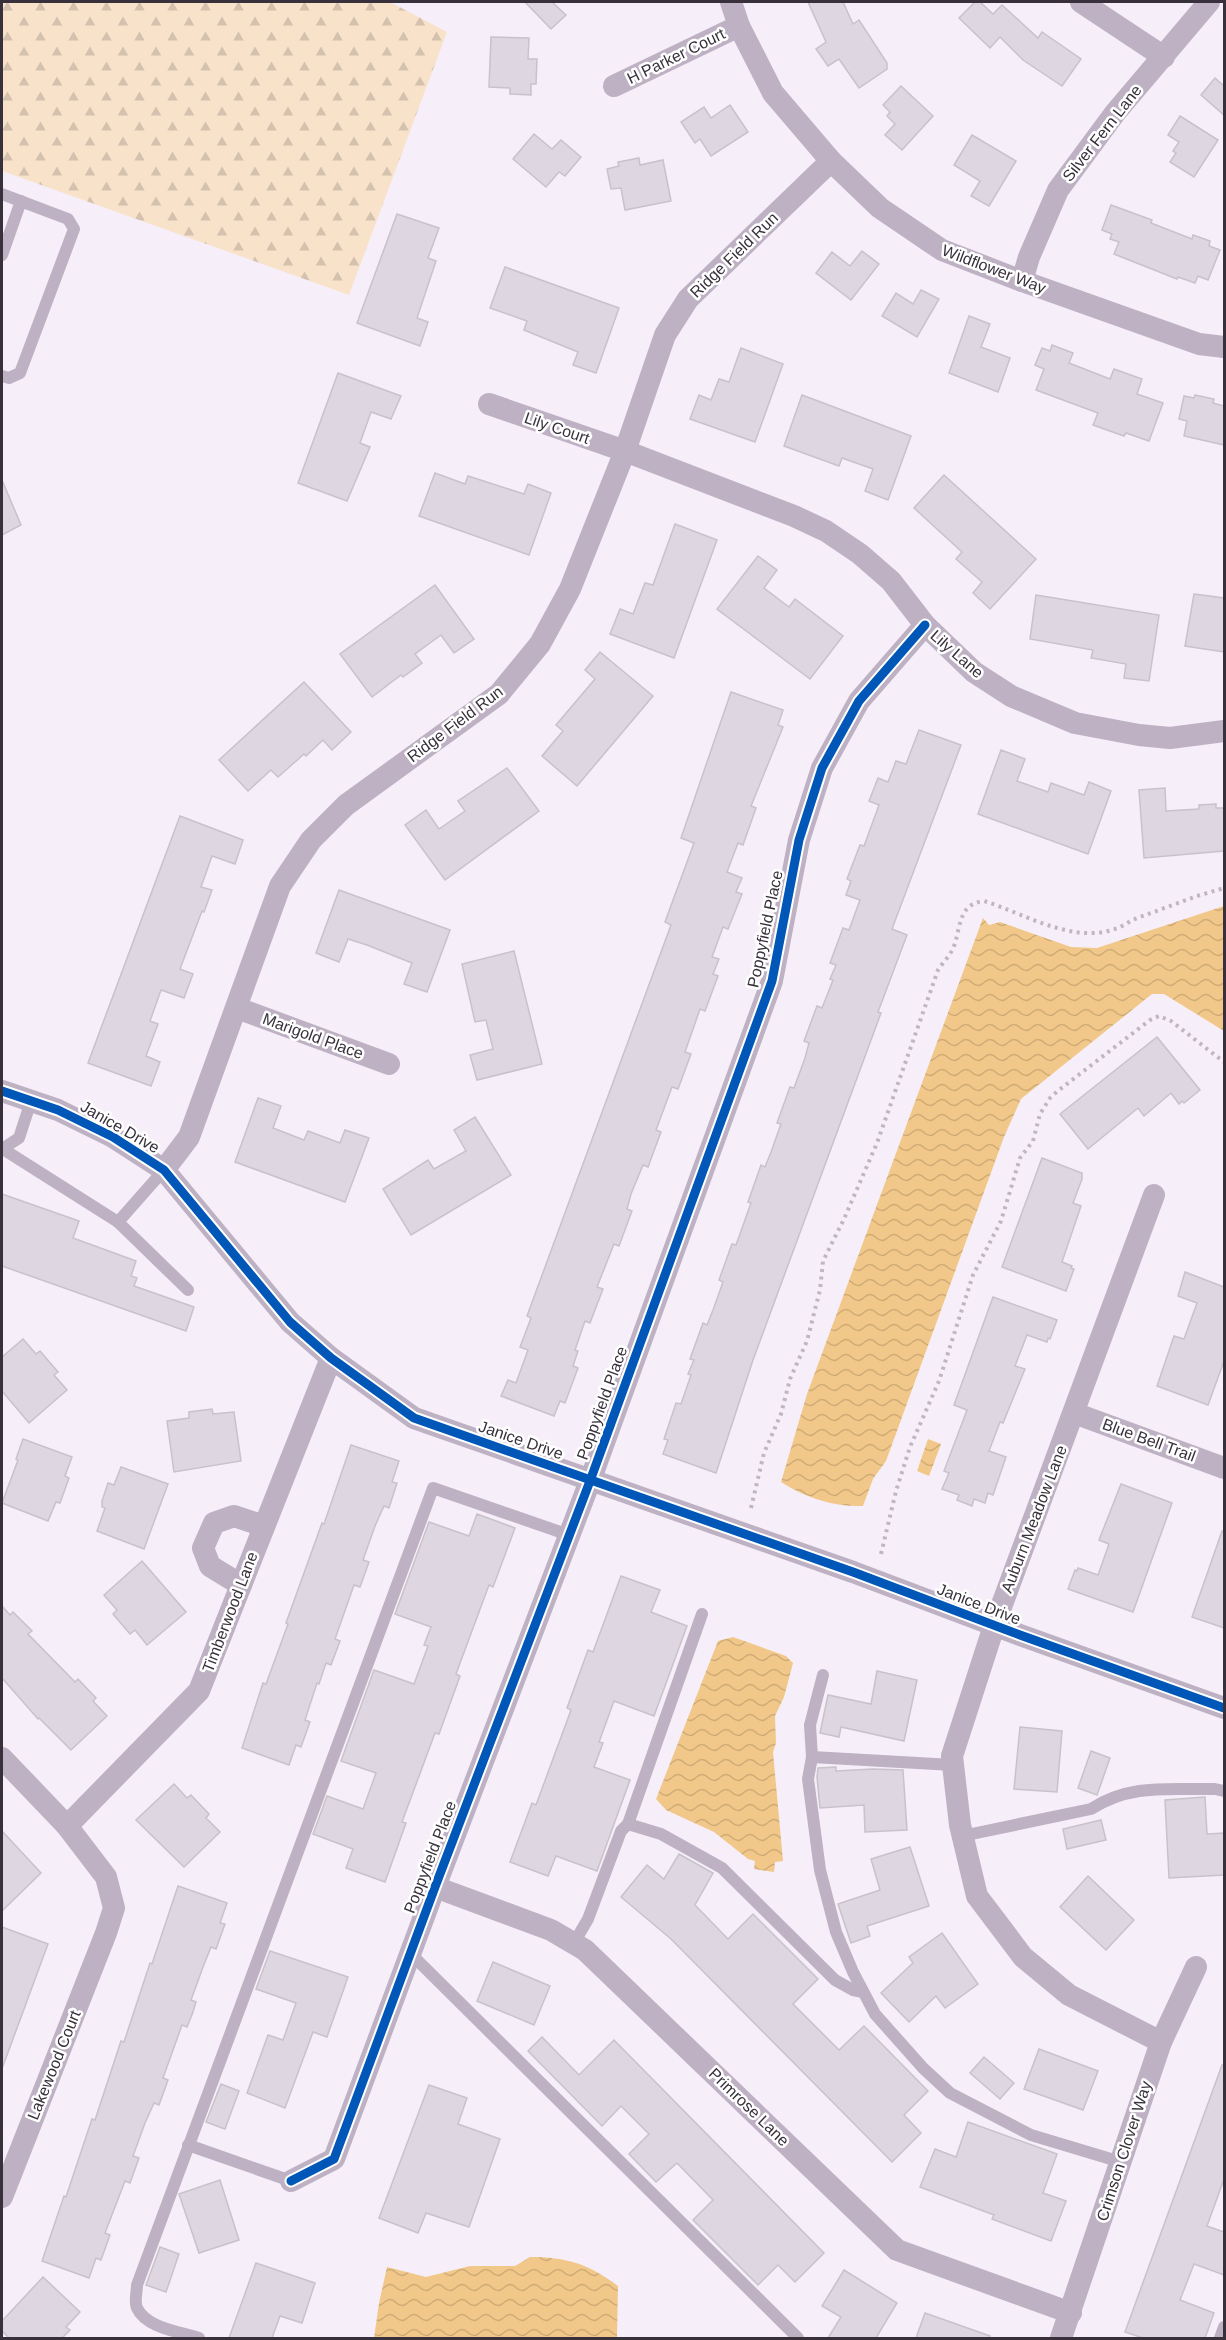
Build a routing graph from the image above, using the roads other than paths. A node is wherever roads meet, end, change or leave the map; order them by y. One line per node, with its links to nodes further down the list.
1 (731, 2): 4 (street, Wildflower Way)
2 (1081, 2): 5 (street)
3 (1209, 2): 5 (street, Silver Fern Lane)
4 (739, 26): 6 (street, H Parker Court); 7 (street, Wildflower Way)
5 (1164, 57): 11 (street, Silver Fern Lane)
6 (614, 86)
7 (831, 161): 11 (street, Wildflower Way); 15 (street, Ridge Field Run)
8 (2, 194): 9 (lane)
9 (21, 201): 10 (lane); 13 (lane)
10 (2, 255)
11 (1022, 281): 12 (street, Wildflower Way)
12 (1224, 347)
13 (2, 376)
14 (489, 404): 15 (street, Lily Court)
15 (625, 451): 16 (street, Lily Lane); 18 (street, Ridge Field Run)
16 (925, 625): 17 (street, Lily Lane); 30 (street, Poppyfield Place)
17 (1224, 731)
18 (237, 1008): 19 (street, Marigold Place); 23 (street, Ridge Field Run)
19 (389, 1064)
20 (2, 1091): 21 (street, Janice Drive)
21 (31, 1101): 22 (lane); 23 (street, Janice Drive)
22 (2, 1149): 25 (lane)
23 (164, 1170): 25 (lane); 27 (street, Janice Drive)
24 (1154, 1195): 28 (street, Auburn Meadow Lane)
25 (118, 1222): 26 (lane)
26 (188, 1290)
27 (331, 1358): 30 (street, Janice Drive); 31 (street, Timberwood Lane)
28 (1074, 1413): 29 (street, Blue Bell Trail); 35 (street, Auburn Meadow Lane)
29 (1224, 1467)
30 (590, 1481): 32 (street, Poppyfield Place); 35 (street, Janice Drive)
31 (264, 1526): 33 (street, Timberwood Lane); 33 (street)
32 (569, 1535): 45 (street, Poppyfield Place); 51 (lane)
33 (241, 1585): 43 (street, Timberwood Lane)
34 (702, 1614): 42 (lane)
35 (994, 1626): 37 (street, Janice Drive); 40 (street, Auburn Meadow Lane)
36 (823, 1675): 38 (lane)
37 (1224, 1708)
38 (812, 1757): 40 (lane); 49 (lane)
39 (2, 1758): 43 (street, Lakewood Court)
40 (953, 1765): 44 (street, Auburn Meadow Lane)
41 (1224, 1791): 44 (lane)
42 (628, 1824): 46 (lane); 49 (lane)
43 (67, 1826): 54 (street, Lakewood Court)
44 (962, 1836): 50 (street, Auburn Meadow Lane)
45 (435, 1887): 46 (street, Primrose Lane); 47 (street, Poppyfield Place)
46 (574, 1943): 55 (street, Primrose Lane)
47 (410, 1953): 53 (street, Poppyfield Place); 58 (lane)
48 (1196, 1967): 50 (street, Crimson Clover Way)
49 (863, 1992): 52 (lane)
50 (1161, 2042): 52 (street, Crimson Clover Way)
51 (188, 2145): 53 (lane); 57 (lane)
52 (1121, 2162): 55 (street, Crimson Clover Way)
53 (291, 2181)
54 (2, 2197)
55 (1071, 2313): 59 (street, Crimson Clover Way)
56 (1224, 2327): 60 (lane)
57 (199, 2338)
58 (798, 2338)
59 (1061, 2338)
60 (1220, 2338)

